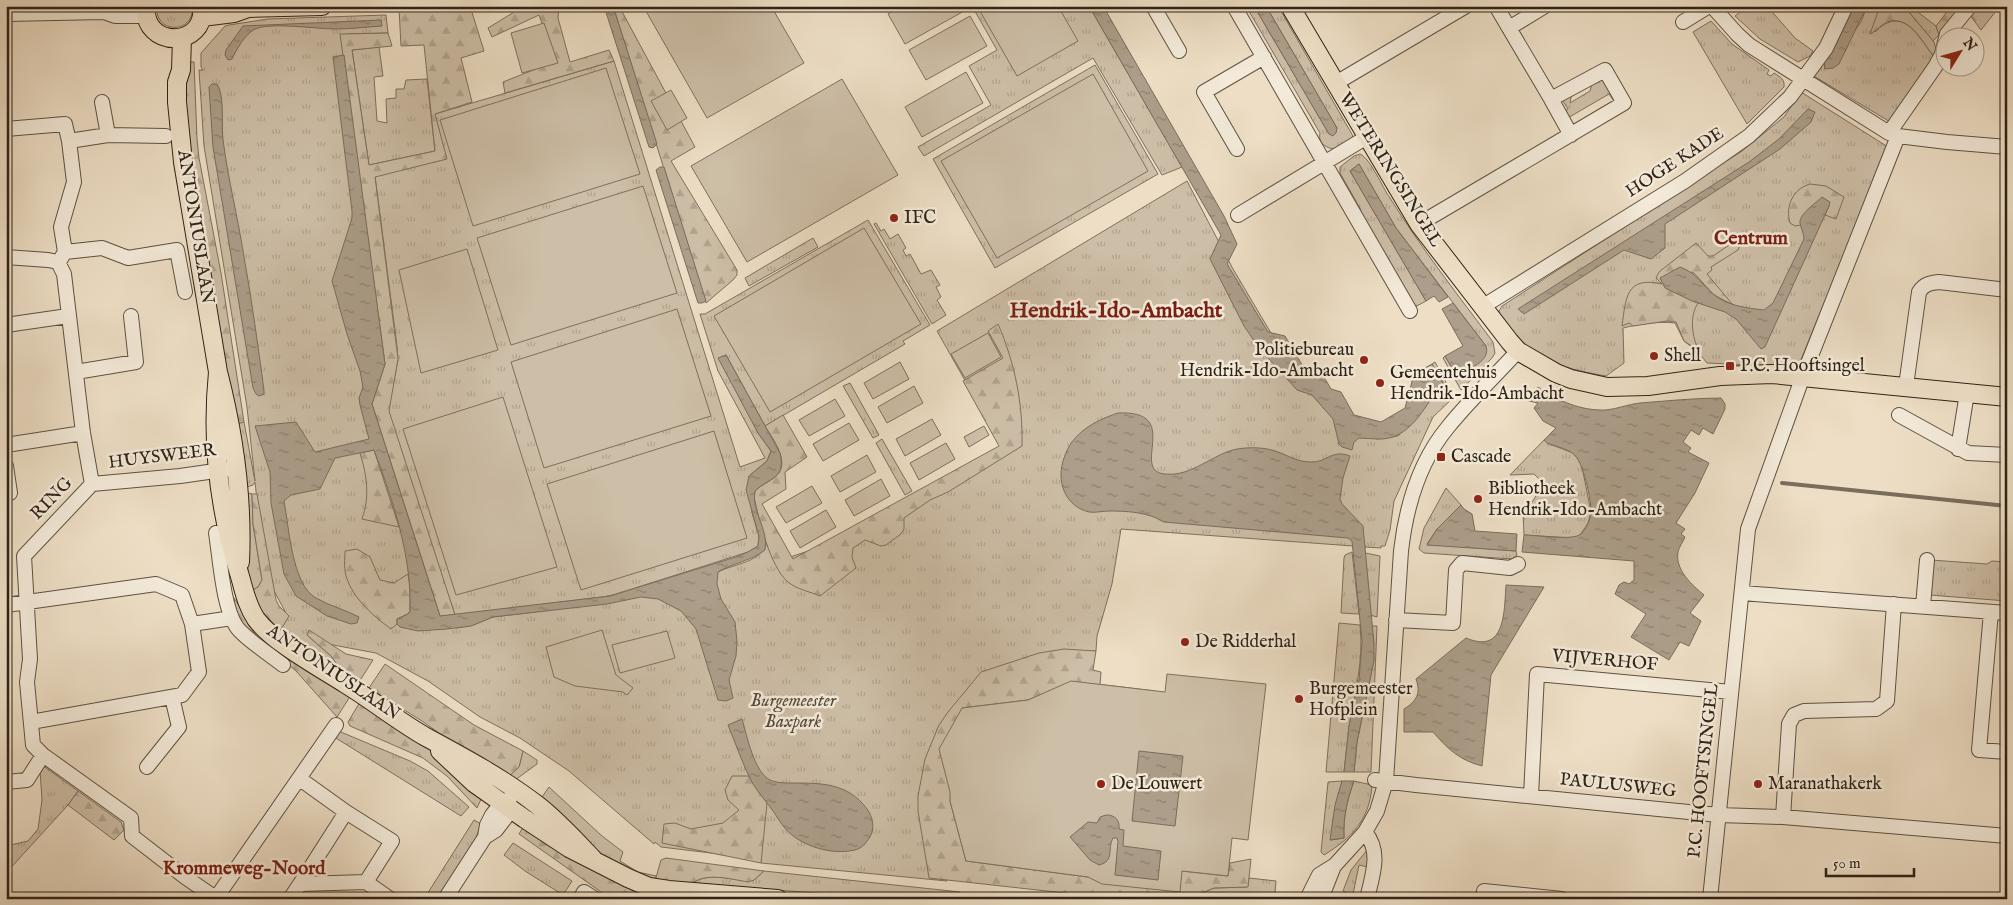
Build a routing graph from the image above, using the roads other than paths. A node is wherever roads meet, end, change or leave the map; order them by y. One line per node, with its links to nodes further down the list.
1 (322, 6): 10 (main road)
2 (1153, 6): 19 (street)
3 (1234, 6): 20 (street)
4 (1290, 6): 22 (main road, WETERINGSINGEL)
5 (1466, 6): 22 (street)
6 (1496, 6): 17 (street)
7 (1545, 6): 17 (street)
8 (1711, 6): 16 (street); 21 (street)
9 (1846, 6): 21 (street, HOGE KADE)
10 (246, 7): 14 (main road)
11 (1969, 7): 26 (street, P.C. HOOFTSINGEL)
12 (111, 9): 13 (street); 15 (street)
13 (146, 11): 18 (main road)
14 (202, 12): 18 (main road)
15 (6, 14)
16 (1683, 22)
17 (1509, 28): 23 (street)
18 (175, 38): 48 (main road, ANTONIUSLAAN)
19 (1178, 51)
20 (1264, 57): 33 (street); 34 (street)
21 (1803, 78): 26 (street); 41 (street, HOGE KADE)
22 (1336, 83): 30 (main road, WETERINGSINGEL)
23 (1551, 99): 28 (street); 28 (street)
24 (102, 102): 27 (street)
25 (6, 129): 31 (street)
26 (1894, 134): 32 (street); 49 (street, P.C. HOOFTSINGEL)
27 (108, 135): 29 (street); 31 (street)
28 (1571, 135): 36 (street)
29 (166, 136)
30 (1367, 138): 34 (street); 36 (main road, WETERINGSINGEL)
31 (68, 141): 38 (street, RING)
32 (2007, 147)
33 (1236, 149)
34 (1325, 162): 35 (street); 42 (street)
35 (1238, 215)
36 (1419, 224): 41 (main road, WETERINGSINGEL)
37 (6, 257): 38 (street)
38 (62, 257): 40 (street); 43 (street, RING)
39 (2007, 290): 50 (street)
40 (185, 292)
41 (1482, 307): 46 (main road, WETERINGSINGEL)
42 (1410, 311)
43 (68, 316): 45 (street); 47 (street, RING)
44 (131, 316): 47 (street)
45 (6, 325)
46 (1518, 351): 49 (main road); 75 (street)
47 (76, 372): 54 (street, RING)
48 (218, 372): 59 (main road, ANTONIUSLAAN); 60 (main road, ANTONIUSLAAN)
49 (1803, 376): 50 (main road); 67 (street, P.C. HOOFTSINGEL)
50 (1906, 386): 51 (main road)
51 (1966, 393): 52 (main road); 56 (street)
52 (2007, 396)
53 (1899, 415): 56 (street)
54 (84, 433): 55 (street); 61 (street, RING)
55 (6, 445)
56 (1958, 449): 57 (street)
57 (2007, 455)
58 (6, 466): 62 (street)
59 (236, 468): 60 (street, HUYSWEER); 66 (main road, ANTONIUSLAAN)
60 (217, 470): 61 (street, HUYSWEER); 66 (main road, ANTONIUSLAAN)
61 (92, 484): 68 (street, RING)
62 (10, 493)
63 (216, 533): 74 (street)
64 (1926, 560): 71 (street)
65 (1518, 564): 75 (street)
66 (240, 574): 82 (main road, ANTONIUSLAAN)
67 (1742, 593): 69 (street); 78 (street, P.C. HOOFTSINGEL)
68 (27, 602): 70 (street); 76 (street); 80 (street, RING)
69 (1894, 604): 71 (street); 94 (street)
70 (6, 605)
71 (1923, 606): 72 (street)
72 (1991, 612): 73 (street); 83 (street)
73 (2007, 613)
74 (232, 618): 76 (street); 77 (street)
75 (1396, 620): 87 (street)
76 (192, 624): 79 (street)
77 (283, 665)
78 (1731, 692): 90 (street, VIJVERHOF); 93 (street, P.C. HOOFTSINGEL)
79 (172, 697): 80 (street); 85 (street)
80 (31, 722): 84 (street, RING)
81 (336, 724): 86 (street)
82 (425, 736): 89 (main road, ANTONIUSLAAN); 91 (main road, ANTONIUSLAAN)
83 (2007, 752)
84 (43, 755): 88 (street); 101 (street, RING)
85 (147, 767)
86 (300, 779): 92 (street); 101 (street)
87 (1380, 781): 90 (street, PAULUSWEG); 95 (street)
88 (6, 782)
89 (515, 791): 91 (street); 97 (main road, ANTONIUSLAAN)
90 (1531, 796): 93 (street, PAULUSWEG)
91 (505, 805): 97 (main road, ANTONIUSLAAN); 104 (street)
92 (346, 812): 99 (street); 100 (street)
93 (1719, 815): 94 (street, PAULUSWEG); 111 (street, P.C. HOOFTSINGEL)
94 (1783, 817): 96 (street, PAULUSWEG)
95 (1365, 832): 98 (street); 108 (street)
96 (2007, 836)
97 (593, 859): 105 (main road, ANTONIUSLAAN)
98 (1335, 866): 106 (street); 107 (street)
99 (366, 882): 100 (street); 103 (street)
100 (300, 884): 102 (street)
101 (216, 898)
102 (290, 899)
103 (390, 899)
104 (445, 899)
105 (778, 899)
106 (1307, 899)
107 (1322, 899)
108 (1367, 899)
109 (1483, 899): 110 (street)
110 (1562, 899)
111 (1710, 899)

